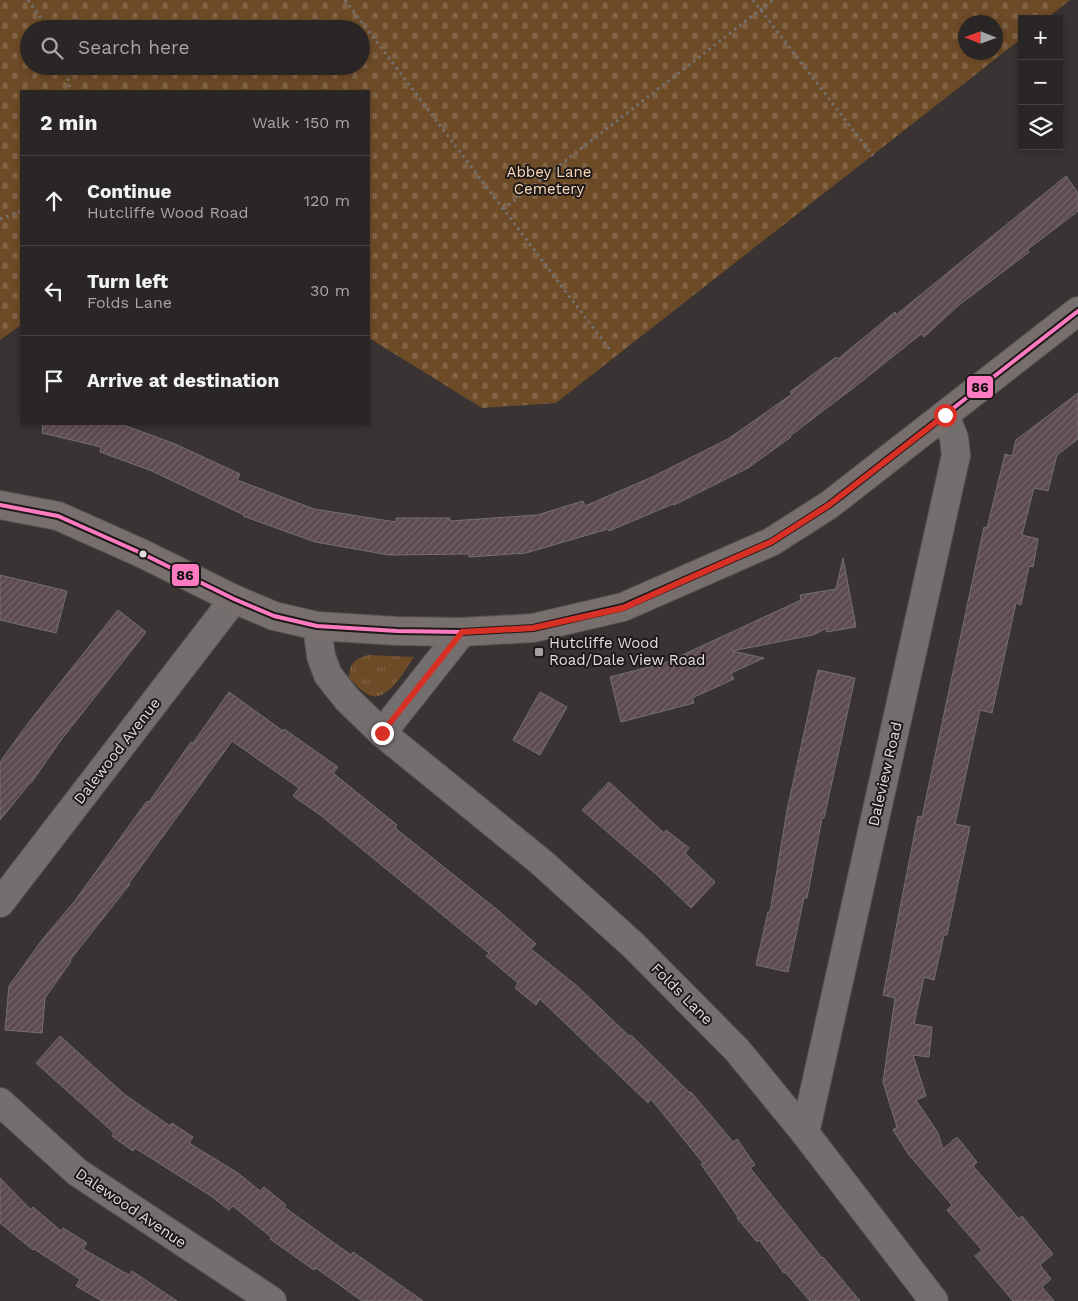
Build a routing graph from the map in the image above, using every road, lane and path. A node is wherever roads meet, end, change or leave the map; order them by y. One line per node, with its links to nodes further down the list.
1 (28, 0): 6 (path)
2 (345, 0): 7 (path)
3 (754, 0): 5 (path)
4 (773, 0): 5 (path)
5 (761, 10): 11 (path); 12 (path)
6 (42, 20)
7 (360, 20)
8 (370, 33): 12 (path)
9 (67, 75): 10 (path)
10 (70, 90)
11 (873, 156)
12 (503, 208): 16 (path)
13 (20, 211): 14 (path)
14 (0, 219)
15 (1078, 311): 17 (street)
16 (610, 350)
17 (945, 415): 21 (street); 25 (street, Daleview Road)
18 (0, 505): 19 (street)
19 (234, 599): 20 (street); 23 (street, Dalewood Avenue)
20 (317, 626): 21 (street); 22 (street, Folds Lane)
21 (462, 632): 22 (street)
22 (382, 733): 25 (street, Folds Lane)
23 (0, 903)
24 (0, 1102): 26 (street, Dalewood Avenue)
25 (805, 1133): 27 (street, Folds Lane)
26 (272, 1301)
27 (934, 1301)

